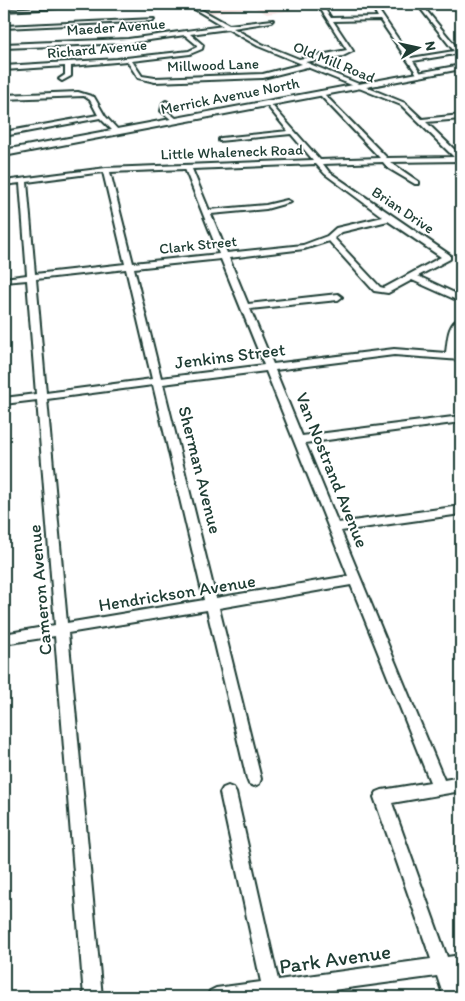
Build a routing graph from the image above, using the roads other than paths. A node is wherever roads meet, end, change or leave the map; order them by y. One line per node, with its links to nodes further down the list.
1 (129, 4): 6 (street)
2 (188, 4): 12 (street, Old Mill Road)
3 (376, 4): 7 (street)
4 (419, 4): 15 (street)
5 (322, 9): 9 (street)
6 (4, 10)
7 (382, 18): 9 (street); 19 (street)
8 (152, 20): 11 (street)
9 (330, 20): 20 (street)
10 (271, 21): 12 (street, Maeder Avenue)
11 (4, 27)
12 (229, 28): 13 (street, Maeder Avenue); 20 (street, Old Mill Road)
13 (187, 34): 14 (street, Maeder Avenue); 16 (street)
14 (4, 46)
15 (459, 51): 19 (street)
16 (190, 52): 17 (street); 18 (street, Richard Avenue)
17 (199, 58)
18 (128, 60): 21 (street, Richard Avenue); 22 (street, Millwood Lane)
19 (410, 60): 25 (street)
20 (299, 61): 22 (street, Old Mill Road)
21 (68, 64): 24 (street, Richard Avenue); 26 (street)
22 (307, 65): 27 (street, Old Mill Road)
23 (461, 67): 25 (main road, Merrick Avenue North)
24 (4, 68)
25 (420, 75): 27 (main road, Merrick Avenue North)
26 (62, 79)
27 (360, 86): 28 (main road, Merrick Avenue North); 35 (street, Old Mill Road)
28 (321, 93): 31 (main road, Merrick Avenue North); 42 (street)
29 (4, 98): 32 (street)
30 (166, 103): 34 (street)
31 (268, 103): 34 (main road, Merrick Avenue North); 37 (street, Brian Drive)
32 (102, 116): 36 (street); 38 (street)
33 (461, 117): 35 (street)
34 (175, 120): 36 (main road, Merrick Avenue North)
35 (420, 121): 41 (street, Old Mill Road)
36 (117, 132): 40 (main road, Merrick Avenue North)
37 (293, 132): 39 (street); 43 (street, Brian Drive)
38 (4, 134)
39 (221, 140)
40 (4, 153)
41 (460, 159): 42 (street, Little Whaleneck Road)
42 (385, 160): 43 (street, Little Whaleneck Road); 48 (street)
43 (318, 162): 44 (street, Little Whaleneck Road); 51 (street, Brian Drive)
44 (188, 167): 45 (street, Little Whaleneck Road); 50 (street, Van Nostrand Avenue)
45 (106, 170): 46 (street, Little Whaleneck Road); 54 (street, Sherman Avenue)
46 (23, 181): 47 (street, Little Whaleneck Road); 56 (street, Cameron Avenue)
47 (4, 183)
48 (418, 183)
49 (287, 202): 50 (street)
50 (206, 212): 53 (street, Van Nostrand Avenue)
51 (390, 218): 52 (street, Clark Street); 55 (street, Brian Drive)
52 (330, 238): 53 (street, Clark Street); 55 (street)
53 (224, 256): 54 (street, Clark Street); 60 (street, Van Nostrand Avenue)
54 (129, 266): 56 (street, Clark Street); 65 (street, Sherman Avenue)
55 (411, 276): 59 (street)
56 (31, 277): 57 (street, Clark Street); 66 (street, Cameron Avenue)
57 (4, 280)
58 (338, 297): 60 (street)
59 (461, 299)
60 (244, 307): 64 (street, Van Nostrand Avenue)
61 (461, 321): 62 (street)
62 (450, 356): 63 (street, Jenkins Street); 64 (street, Jenkins Street)
63 (461, 357)
64 (269, 367): 65 (street, Jenkins Street); 69 (street, Van Nostrand Avenue)
65 (157, 381): 66 (street, Jenkins Street); 73 (street, Sherman Avenue)
66 (41, 396): 67 (street, Jenkins Street); 74 (street, Cameron Avenue)
67 (4, 401)
68 (461, 419): 69 (street)
69 (298, 440): 71 (street, Van Nostrand Avenue)
70 (461, 510): 71 (street)
71 (334, 528): 72 (street, Van Nostrand Avenue)
72 (355, 580): 73 (street, Hendrickson Avenue); 78 (street, Van Nostrand Avenue)
73 (212, 604): 74 (street, Hendrickson Avenue); 76 (street, Sherman Avenue)
74 (61, 630): 75 (street, Hendrickson Avenue); 83 (street, Cameron Avenue)
75 (4, 639)
76 (254, 779)
77 (461, 784): 78 (street)
78 (439, 787): 81 (street)
79 (228, 793): 82 (street)
80 (461, 964): 81 (street, Park Avenue)
81 (443, 967): 82 (street, Park Avenue); 85 (street)
82 (272, 994): 84 (street, Park Avenue)
83 (93, 997)
84 (216, 997)
85 (453, 997)

